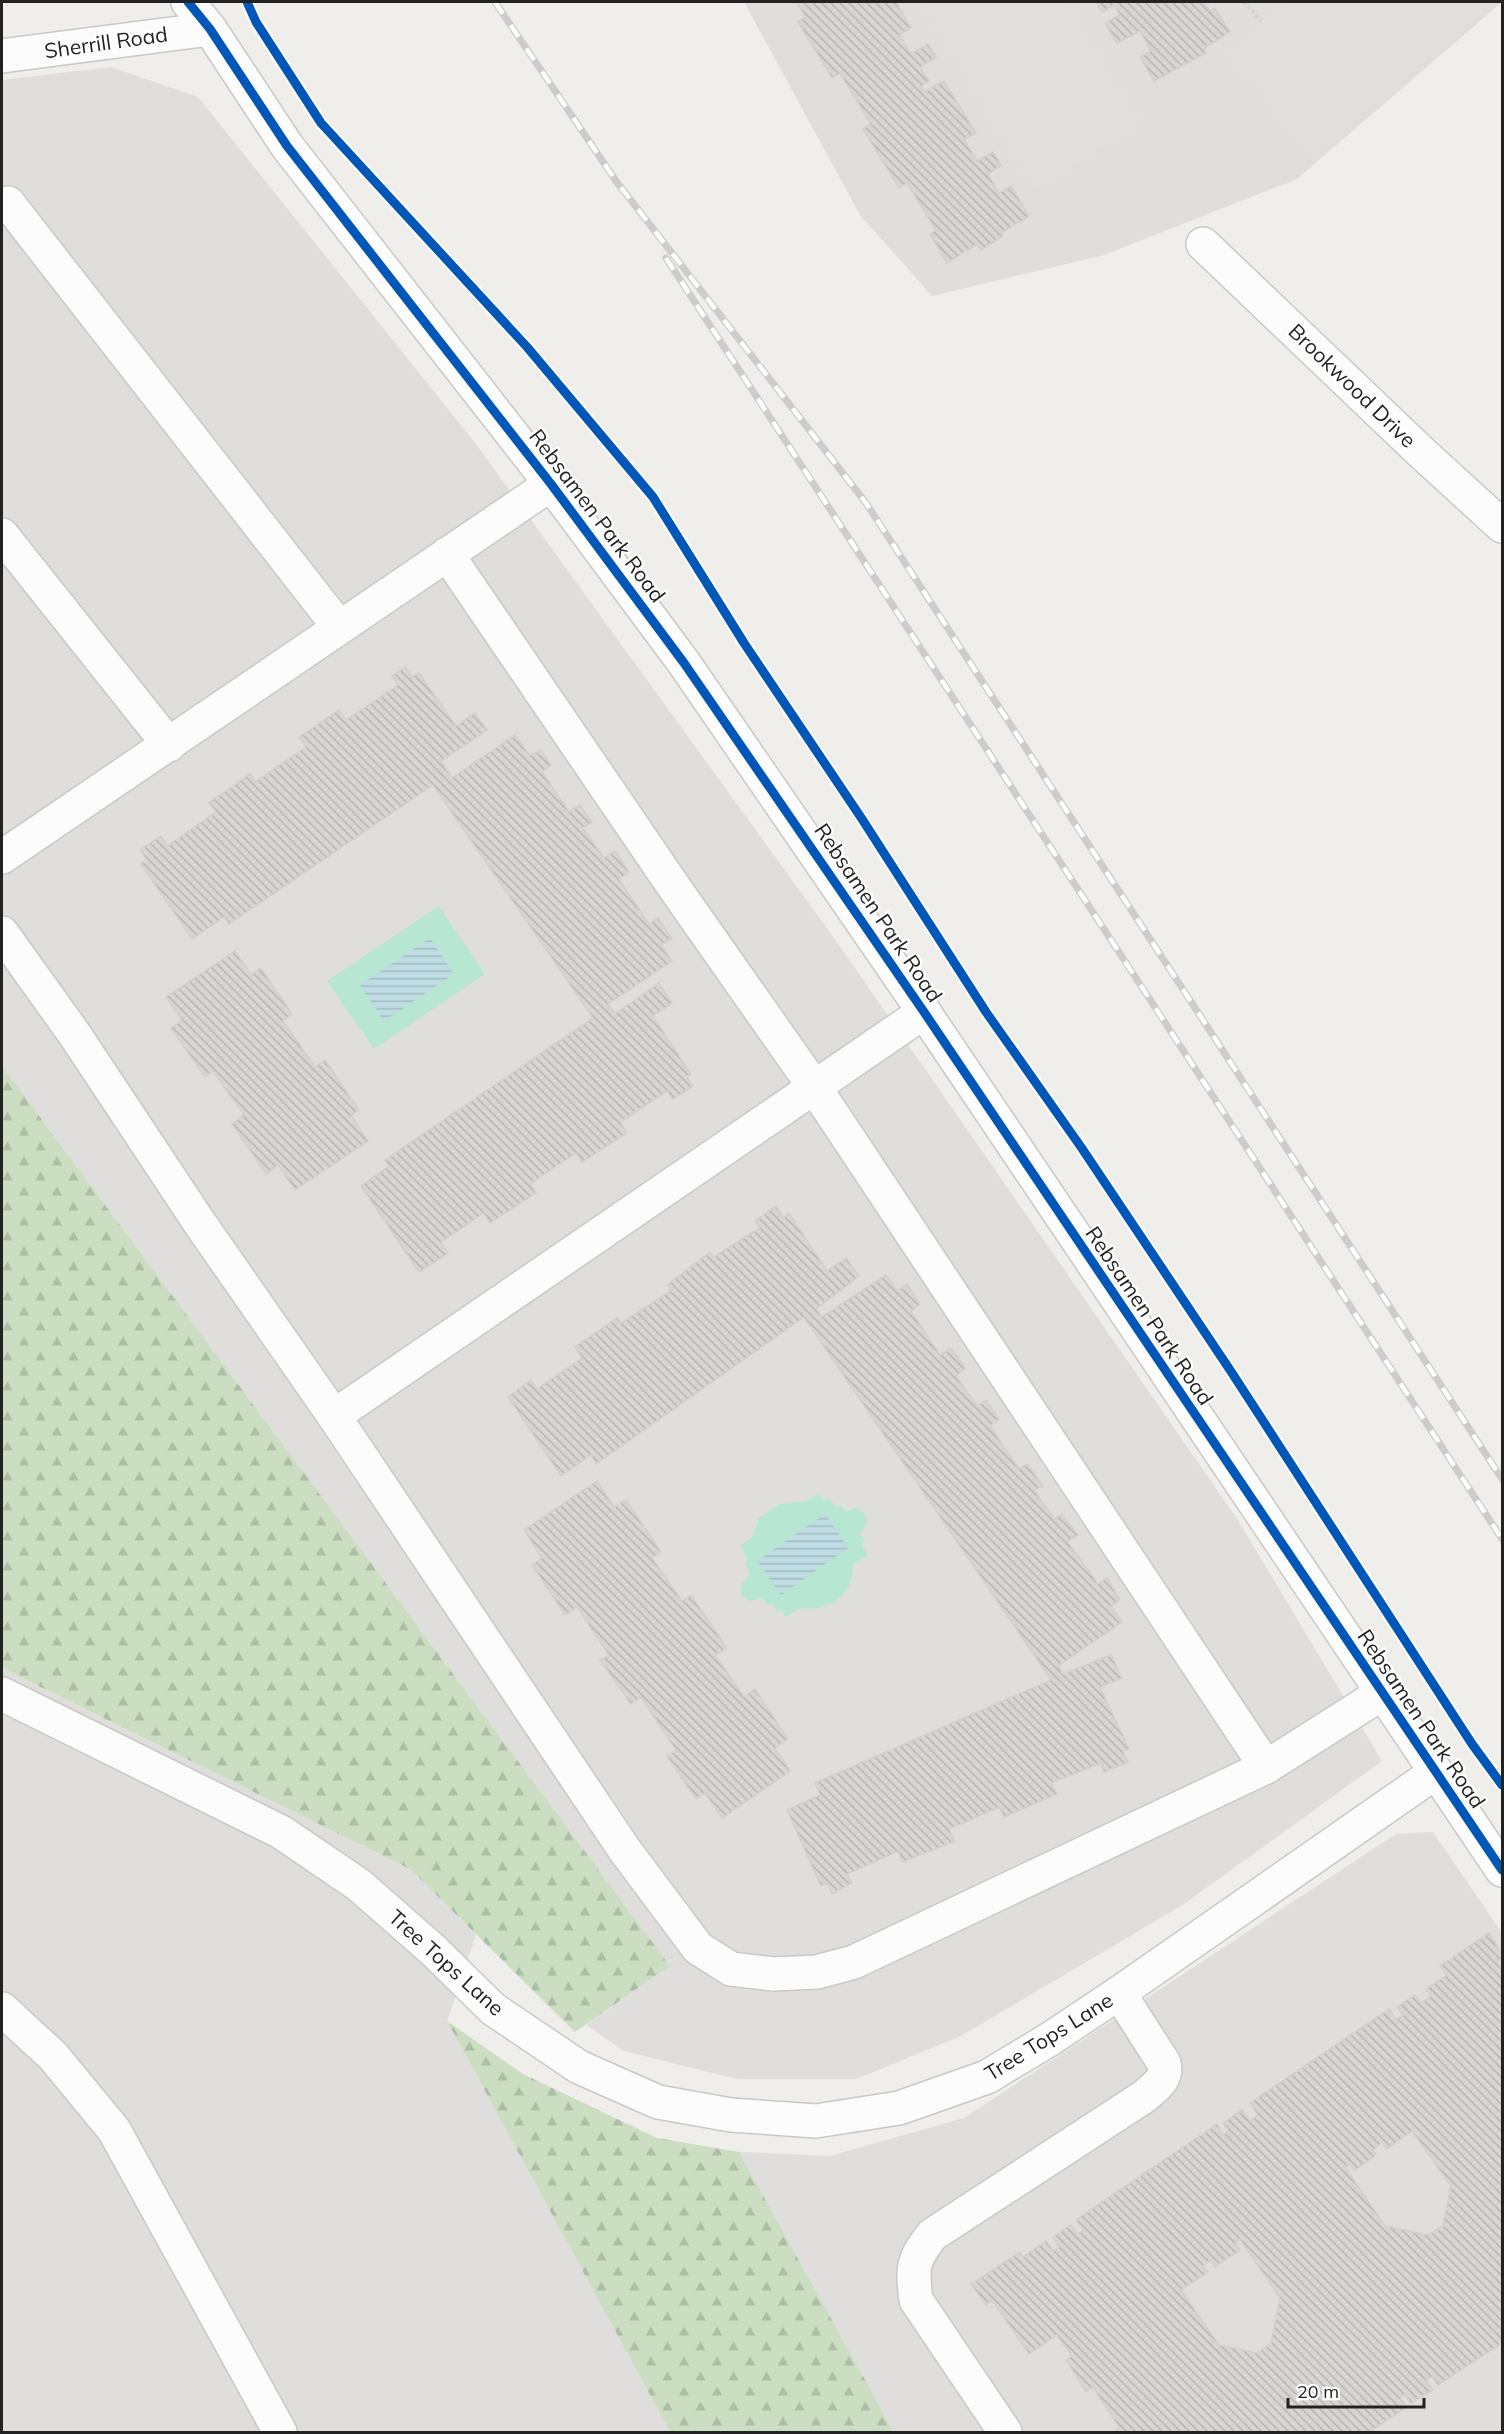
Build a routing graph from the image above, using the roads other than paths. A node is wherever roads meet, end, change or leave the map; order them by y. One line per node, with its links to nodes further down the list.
1 (188, 2): 2 (street, Rebsamen Park Road)
2 (210, 29): 3 (street, Sherrill Road); 6 (street, Rebsamen Park Road)
3 (2, 56)
4 (8, 203): 10 (street)
5 (1203, 244): 7 (street, Brookwood Drive)
6 (551, 483): 9 (street); 14 (street, Rebsamen Park Road)
7 (1503, 525)
8 (2, 535): 11 (street)
9 (447, 554): 10 (street); 15 (street)
10 (339, 627): 11 (street)
11 (169, 745): 12 (street)
12 (2, 857)
13 (2, 933): 16 (street)
14 (924, 1012): 15 (street); 18 (street, Rebsamen Park Road)
15 (815, 1088): 16 (street); 19 (street)
16 (334, 1416): 19 (street)
17 (2, 1694): 22 (street, Tree Tops Lane)
18 (1381, 1694): 19 (street); 20 (street, Rebsamen Park Road)
19 (1266, 1767)
20 (1436, 1772): 21 (street, Rebsamen Park Road); 22 (street, Tree Tops Lane)
21 (1503, 1870)
22 (1119, 1993): 25 (street)
23 (2, 2008): 24 (street)
24 (280, 2433)
25 (1005, 2433)

